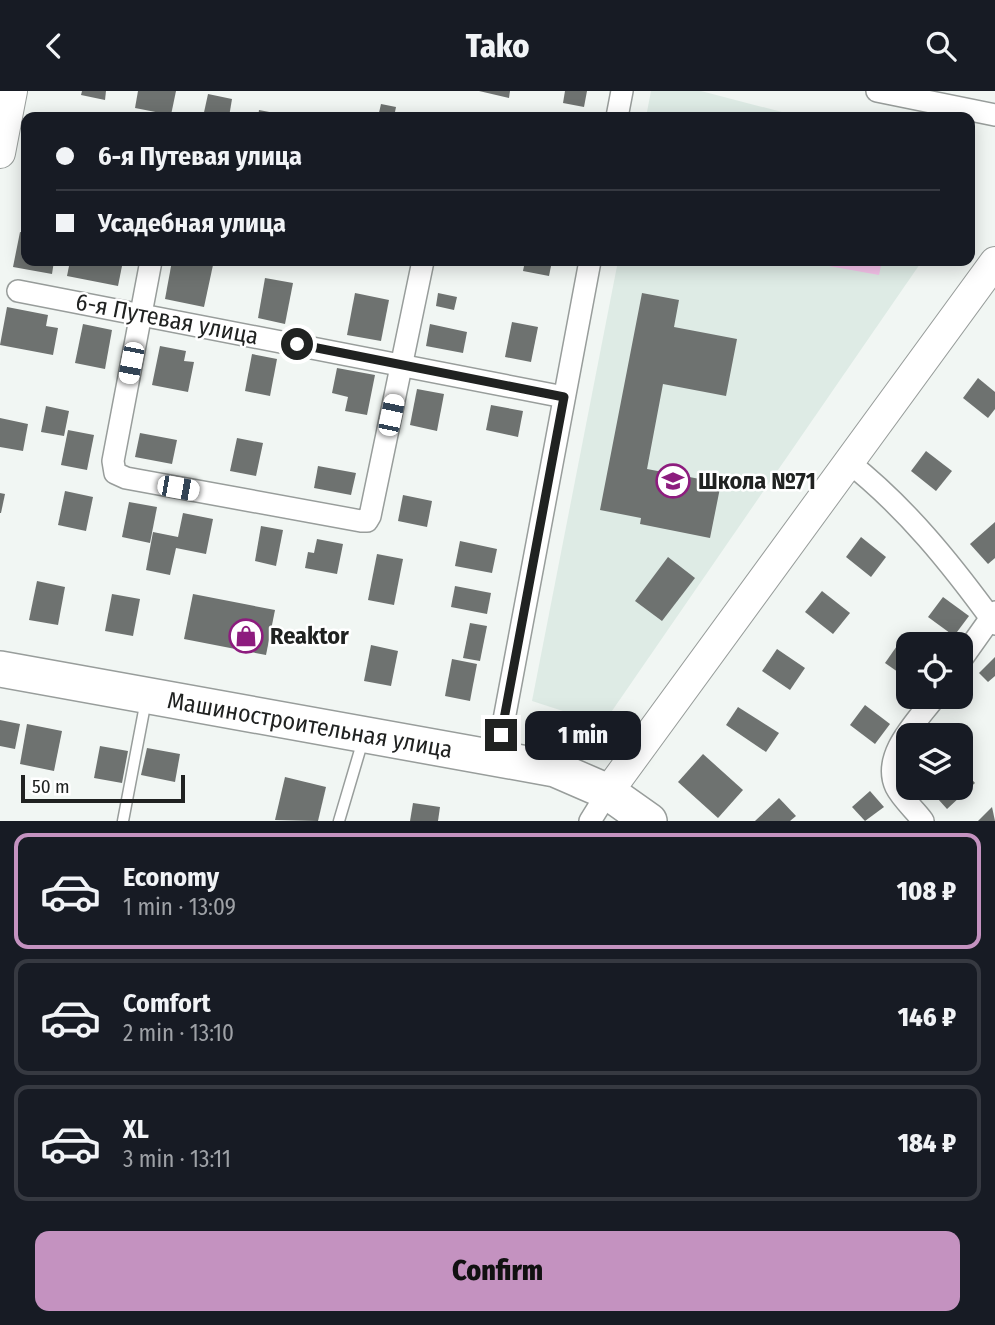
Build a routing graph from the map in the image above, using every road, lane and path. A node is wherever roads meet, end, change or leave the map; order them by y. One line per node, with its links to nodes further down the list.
1 (622, 91): 4 (street)
2 (877, 91): 5 (street)
3 (6, 110): 6 (street)
4 (618, 112)
5 (995, 115)
6 (0, 153)
7 (995, 262): 15 (street)
8 (150, 266): 12 (street)
9 (422, 266): 13 (street)
10 (589, 266): 14 (street)
11 (18, 291): 12 (street, 6-я Путевая улица)
12 (140, 314): 13 (street, 6-я Путевая улица); 13 (street)
13 (401, 364): 14 (street, 6-я Путевая улица)
14 (564, 397): 22 (street)
15 (847, 461): 16 (street); 23 (street)
16 (993, 618): 17 (street)
17 (973, 644)
18 (0, 670): 19 (main road, Машиностроительная улица)
19 (147, 697): 21 (main road, Машиностроительная улица); 24 (lane)
20 (926, 709): 28 (street)
21 (365, 734): 22 (main road, Машиностроительная улица); 25 (lane)
22 (497, 757): 23 (main road, Машиностроительная улица)
23 (608, 792): 26 (street); 27 (main road, Машиностроительная улица)
24 (123, 821)
25 (339, 821)
26 (590, 821)
27 (649, 821)
28 (923, 821)

